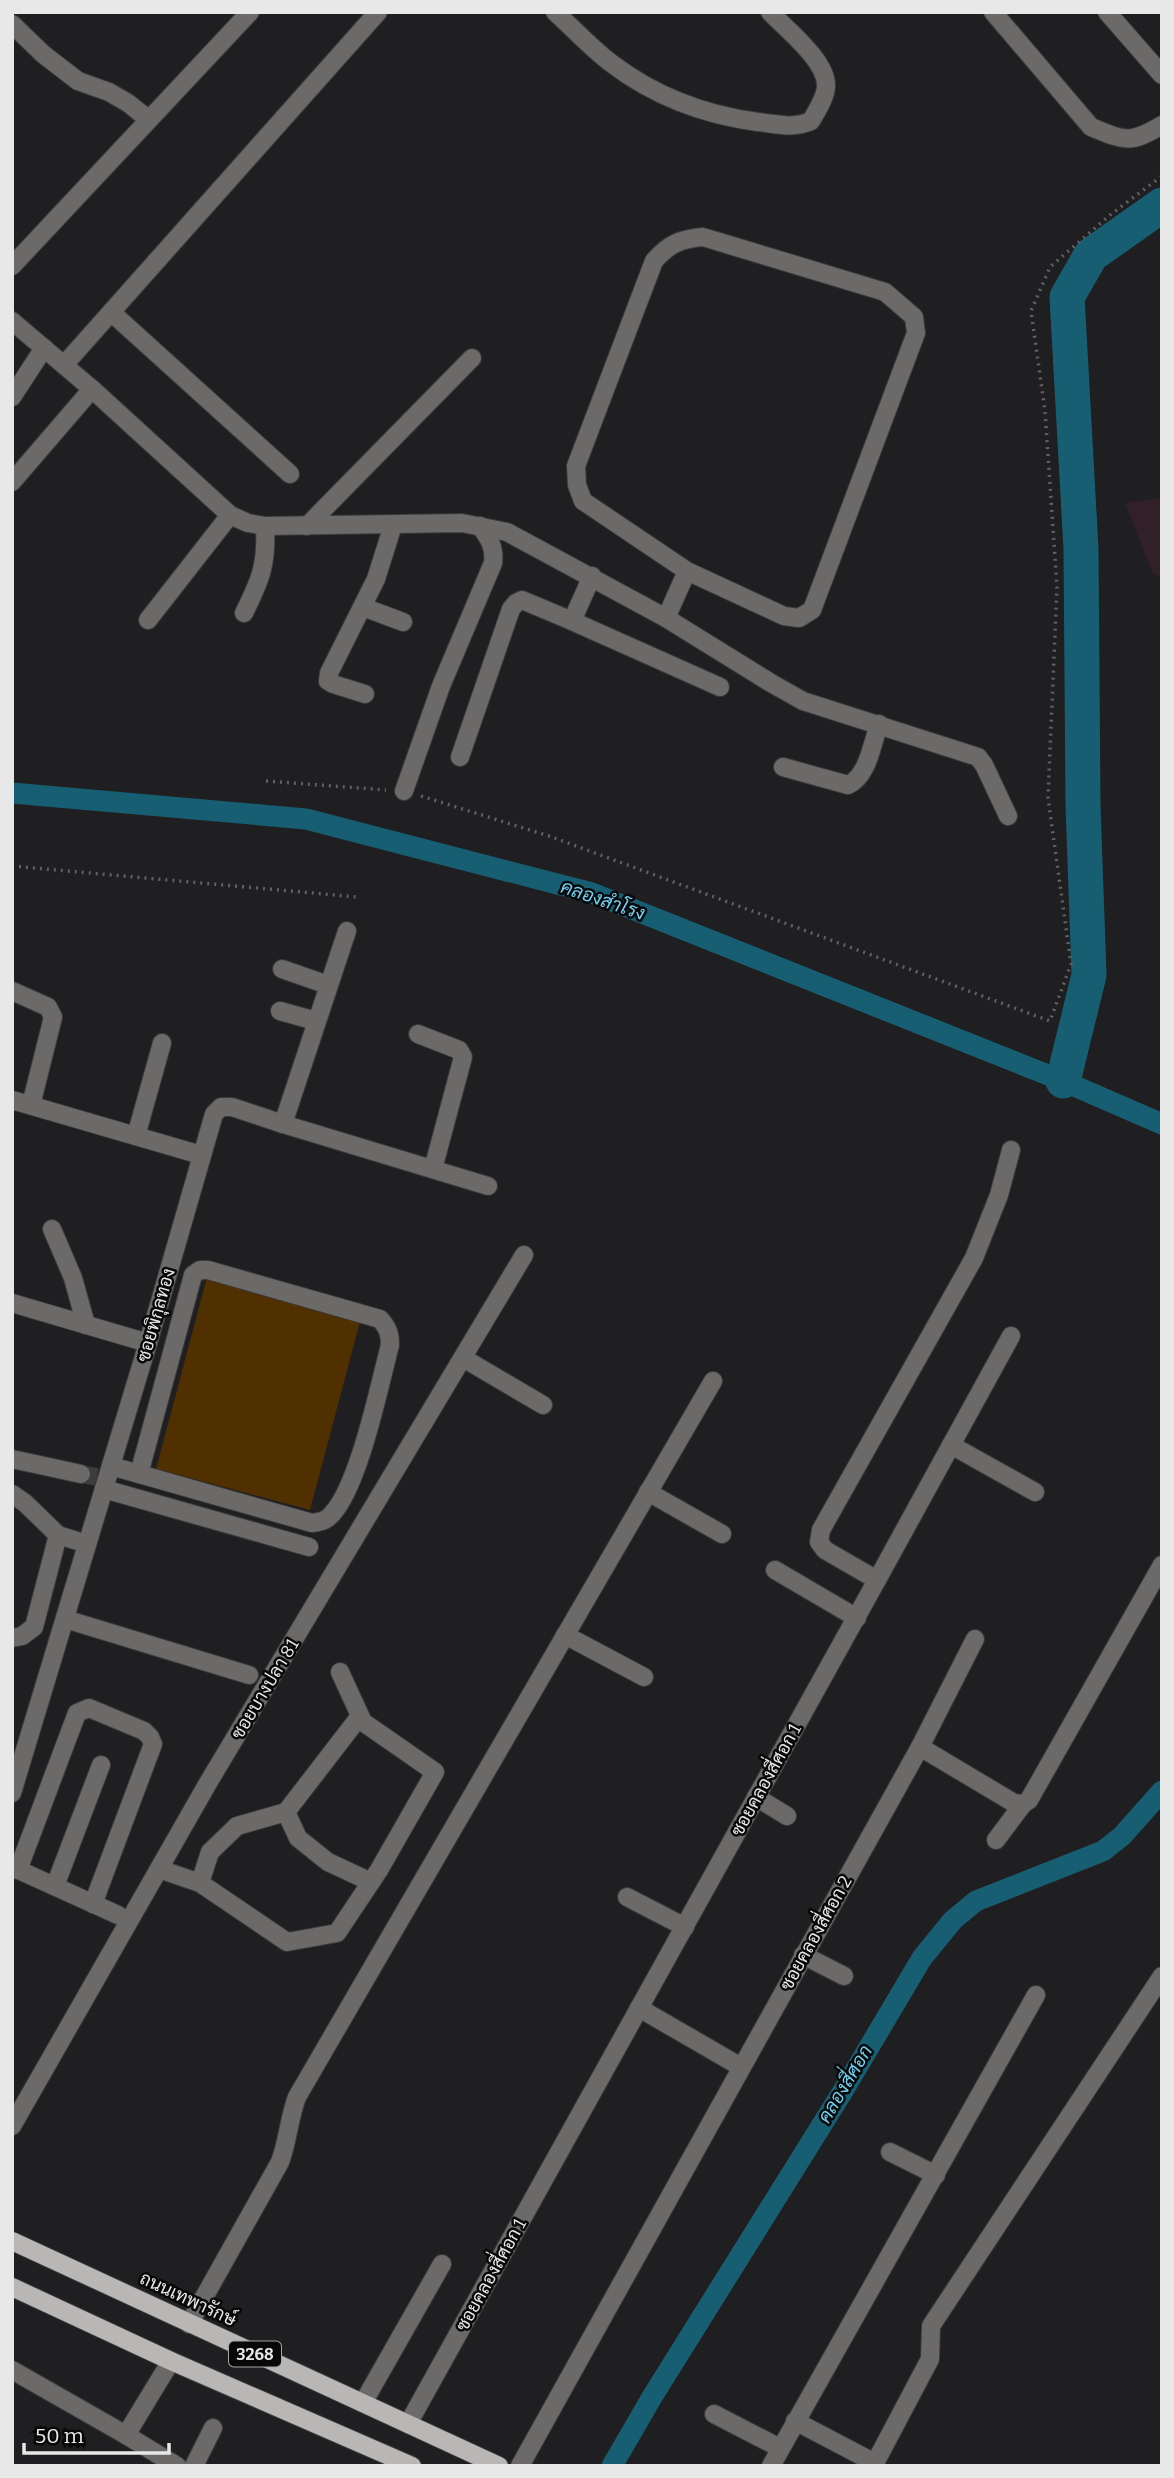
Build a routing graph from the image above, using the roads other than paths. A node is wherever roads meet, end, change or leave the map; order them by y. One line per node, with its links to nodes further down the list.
1 (250, 12): 9 (street)
2 (378, 12): 12 (street)
3 (555, 12): 4 (street)
4 (770, 12)
5 (992, 12): 10 (street)
6 (1107, 12): 8 (street)
7 (12, 24): 9 (street)
8 (1162, 75)
9 (148, 119): 11 (street)
10 (1162, 125)
11 (12, 267)
12 (111, 312): 16 (street); 19 (street)
13 (12, 321): 14 (street)
14 (44, 348): 16 (street); 17 (street)
15 (472, 358): 24 (street)
16 (64, 365): 18 (street)
17 (14, 389)
18 (92, 389): 20 (street); 21 (street)
19 (290, 474)
20 (12, 482)
21 (230, 515): 23 (street); 31 (street)
22 (393, 525): 24 (street); 25 (street); 28 (street)
23 (265, 526): 24 (street); 29 (street)
24 (307, 526)
25 (480, 526): 27 (street); 39 (street)
26 (687, 572): 26 (street); 30 (street)
27 (592, 576): 30 (street); 32 (street)
28 (363, 607): 33 (street); 35 (street)
29 (244, 613)
30 (666, 618): 36 (street)
31 (148, 620)
32 (572, 621): 34 (street); 37 (street)
33 (403, 622)
34 (720, 687)
35 (365, 694)
36 (879, 724): 38 (street); 40 (street)
37 (460, 757)
38 (783, 767)
39 (404, 791)
40 (1008, 816)
41 (347, 931): 43 (street)
42 (282, 969): 43 (street)
43 (328, 985): 46 (street)
44 (12, 991): 50 (street)
45 (280, 1011): 46 (street)
46 (316, 1021): 51 (street)
47 (418, 1034): 55 (street)
48 (162, 1043): 52 (street)
49 (12, 1100): 50 (street)
50 (31, 1105): 52 (street)
51 (282, 1124): 54 (street, ซอยพิกุลทอง); 55 (street, ซอยพิกุลทอง)
52 (136, 1136): 54 (street)
53 (1011, 1150): 79 (street)
54 (201, 1155): 62 (street, ซอยพิกุลทอง)
55 (433, 1169): 56 (street, ซอยพิกุลทอง)
56 (488, 1186)
57 (52, 1229): 60 (street)
58 (524, 1255): 63 (street, ซอยบางปลา 81)
59 (12, 1303): 60 (street)
60 (86, 1325): 62 (street)
61 (1011, 1336): 66 (street, ซอยคลองสี่ศอก 1)
62 (148, 1343): 69 (street, ซอยพิกุลทอง)
63 (463, 1358): 65 (street); 98 (street, ซอยบางปลา 81)
64 (713, 1381): 70 (street)
65 (543, 1405)
66 (951, 1445): 71 (street); 79 (street, ซอยคลองสี่ศอก 1)
67 (12, 1459): 69 (street)
68 (139, 1474): 68 (street); 69 (street)
69 (100, 1477): 75 (street, ซอยพิกุลทอง); 76 (street)
70 (648, 1492): 73 (street); 82 (street)
71 (1035, 1492)
72 (12, 1494): 74 (street)
73 (722, 1534)
74 (58, 1535): 75 (street); 83 (street)
75 (87, 1544): 81 (street, ซอยพิกุลทอง)
76 (309, 1547)
77 (1162, 1565): 93 (street)
78 (775, 1570): 80 (street)
79 (877, 1580): 80 (street, ซอยคลองสี่ศอก 1)
80 (857, 1618): 92 (street, ซอยคลองสี่ศอก 1)
81 (65, 1619): 86 (street); 91 (street, ซอยพิกุลทอง)
82 (565, 1635): 87 (street); 118 (street)
83 (12, 1639)
84 (975, 1639): 89 (street, ซอยคลองสี่ศอก 2)
85 (340, 1672): 88 (street)
86 (249, 1675)
87 (643, 1677)
88 (360, 1716): 94 (street); 99 (street)
89 (920, 1747): 93 (street); 106 (street, ซอยคลองสี่ศอก 2)
90 (101, 1765): 101 (street)
91 (12, 1793)
92 (756, 1797): 95 (street); 105 (street, ซอยคลองสี่ศอก 1)
93 (1023, 1804): 96 (street)
94 (286, 1812): 99 (street); 100 (street)
95 (787, 1816)
96 (996, 1840)
97 (15, 1869): 101 (street); 103 (street)
98 (159, 1869): 100 (street); 112 (street, ซอยบางปลา 81)
99 (371, 1882): 100 (street)
100 (200, 1883)
101 (55, 1886): 103 (street)
102 (627, 1897): 105 (street)
103 (93, 1904): 104 (street)
104 (118, 1915)
105 (685, 1927): 110 (street, ซอยคลองสี่ศอก 1)
106 (803, 1955): 107 (street); 111 (street, ซอยคลองสี่ศอก 2)
107 (844, 1976)
108 (1162, 1976): 123 (street)
109 (1036, 1995): 114 (street)
110 (639, 2008): 111 (street); 124 (street, ซอยคลองสี่ศอก 1)
111 (741, 2067): 132 (street, ซอยคลองสี่ศอก 2)
112 (12, 2126)
113 (890, 2152): 114 (street)
114 (936, 2175): 123 (street)
115 (12, 2241): 118 (main road, ถนนเทพารักษ์ / 3268)
116 (442, 2264): 121 (street)
117 (12, 2287): 119 (main road, 3268)
118 (189, 2323): 121 (main road, ถนนเทพารักษ์ / 3268)
119 (171, 2361): 126 (street); 128 (main road, 3268)
120 (12, 2370): 126 (street)
121 (363, 2403): 124 (main road, ถนนเทพารักษ์ / 3268)
122 (714, 2414): 127 (street)
123 (795, 2421): 127 (street)
124 (408, 2424): 131 (main road, ถนนเทพารักษ์ / 3268)
125 (213, 2428): 130 (street)
126 (126, 2435): 129 (street)
127 (780, 2448): 133 (street)
128 (406, 2465)
129 (177, 2466)
130 (194, 2466)
131 (499, 2466)
132 (520, 2466)
133 (771, 2466)

